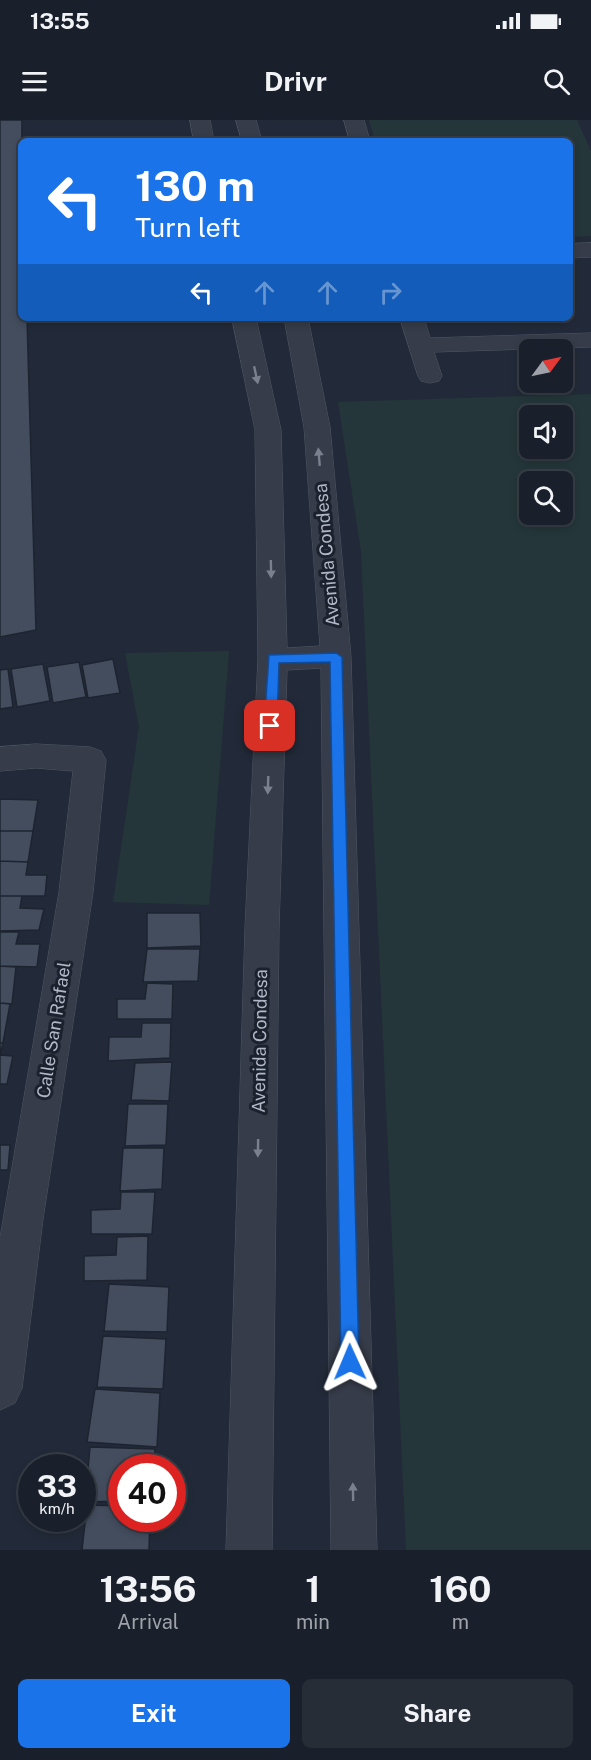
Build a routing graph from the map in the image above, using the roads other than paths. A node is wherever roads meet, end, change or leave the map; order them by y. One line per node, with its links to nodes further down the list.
1 (200, 120): 4 (street)
2 (246, 120): 5 (street)
3 (354, 120): 6 (street)
4 (203, 138)
5 (251, 138)
6 (359, 138)
7 (591, 250): 8 (street)
8 (573, 251)
9 (245, 321): 16 (street, Avenida Condesa, one-way to 16)
10 (297, 321): 15 (street, Avenida Condesa, one-way to 10)
11 (413, 321): 13 (street)
12 (591, 340): 13 (street)
13 (421, 345): 14 (street)
14 (430, 376)
15 (336, 657): 16 (street); 20 (street, Avenida Condesa, one-way to 15)
16 (273, 659): 19 (street, Avenida Condesa, one-way to 19)
17 (0, 759): 18 (street, Calle San Rafael)
18 (0, 1387)
19 (249, 1550)
20 (354, 1550)

